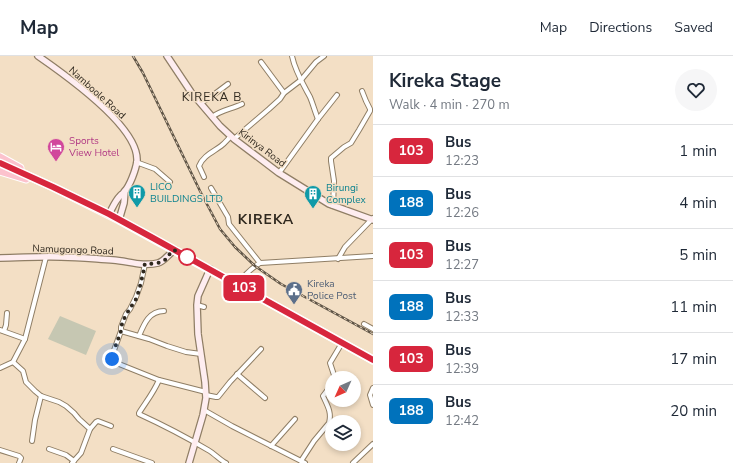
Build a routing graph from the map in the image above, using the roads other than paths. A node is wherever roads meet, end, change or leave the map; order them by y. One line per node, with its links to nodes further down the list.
1 (38, 56): 17 (main road, Namboole Road)
2 (167, 56): 11 (main road, Kirinya Road)
3 (292, 56): 6 (street)
4 (324, 56): 6 (street)
5 (261, 62): 9 (street)
6 (301, 80): 9 (street); 14 (street)
7 (228, 84): 11 (street)
8 (362, 91): 26 (street)
9 (284, 93): 15 (street)
10 (337, 95): 14 (street)
11 (201, 103): 13 (main road, Kirinya Road)
12 (242, 104): 13 (street)
13 (212, 117): 15 (main road, Kirinya Road)
14 (318, 119): 20 (street)
15 (233, 138): 20 (main road, Kirinya Road); 21 (street)
16 (0, 157): 23 (highway)
17 (136, 162): 22 (street); 25 (main road, Namboole Road)
18 (0, 163): 23 (highway)
19 (0, 171): 23 (highway)
20 (279, 173): 26 (main road, Kirinya Road)
21 (204, 177)
22 (170, 182)
23 (53, 187): 27 (highway)
24 (211, 188): 35 (street)
25 (125, 191): 27 (main road, Namboole Road); 29 (main road)
26 (332, 206): 28 (main road, Kirinya Road)
27 (109, 214): 29 (highway)
28 (373, 219): 34 (street)
29 (119, 220): 30 (highway)
30 (174, 250): 36 (main road, Namugongo Road); 37 (highway)
31 (373, 256): 34 (street)
32 (46, 257): 33 (main road, Namugongo Road); 36 (main road, Namugongo Road); 48 (street)
33 (0, 258)
34 (338, 259): 35 (street)
35 (260, 263): 38 (street)
36 (145, 264): 46 (street)
37 (210, 270): 38 (highway); 39 (main road)
38 (238, 285): 49 (highway)
39 (197, 305): 40 (street); 51 (main road)
40 (204, 307)
41 (164, 312): 47 (street)
42 (7, 313): 45 (street)
43 (364, 324): 44 (street)
44 (373, 329)
45 (2, 331): 48 (street)
46 (121, 331): 47 (street); 57 (street)
47 (139, 336): 51 (street)
48 (24, 339): 53 (street)
49 (342, 342): 52 (highway); 55 (street)
50 (261, 349): 56 (street)
51 (201, 354): 59 (main road)
52 (373, 360)
53 (13, 362): 54 (street); 60 (street)
54 (0, 368)
55 (333, 371)
56 (237, 374): 59 (street); 61 (street)
57 (159, 380): 59 (street); 69 (street)
58 (373, 388): 62 (street)
59 (206, 394): 64 (main road)
60 (41, 396): 67 (street); 68 (street)
61 (265, 398)
62 (373, 405)
63 (329, 407): 76 (street)
64 (204, 410): 69 (main road); 71 (street)
65 (294, 419): 71 (street)
66 (111, 426): 67 (street)
67 (90, 429): 75 (street)
68 (32, 441)
69 (195, 443): 79 (main road); 80 (street)
70 (373, 444): 81 (street)
71 (270, 446): 76 (street)
72 (49, 449): 75 (street)
73 (113, 449): 78 (street)
74 (0, 450): 77 (street)
75 (73, 462)
76 (303, 462)
77 (19, 463)
78 (152, 463)
79 (189, 463)
80 (226, 463)
81 (353, 463)

